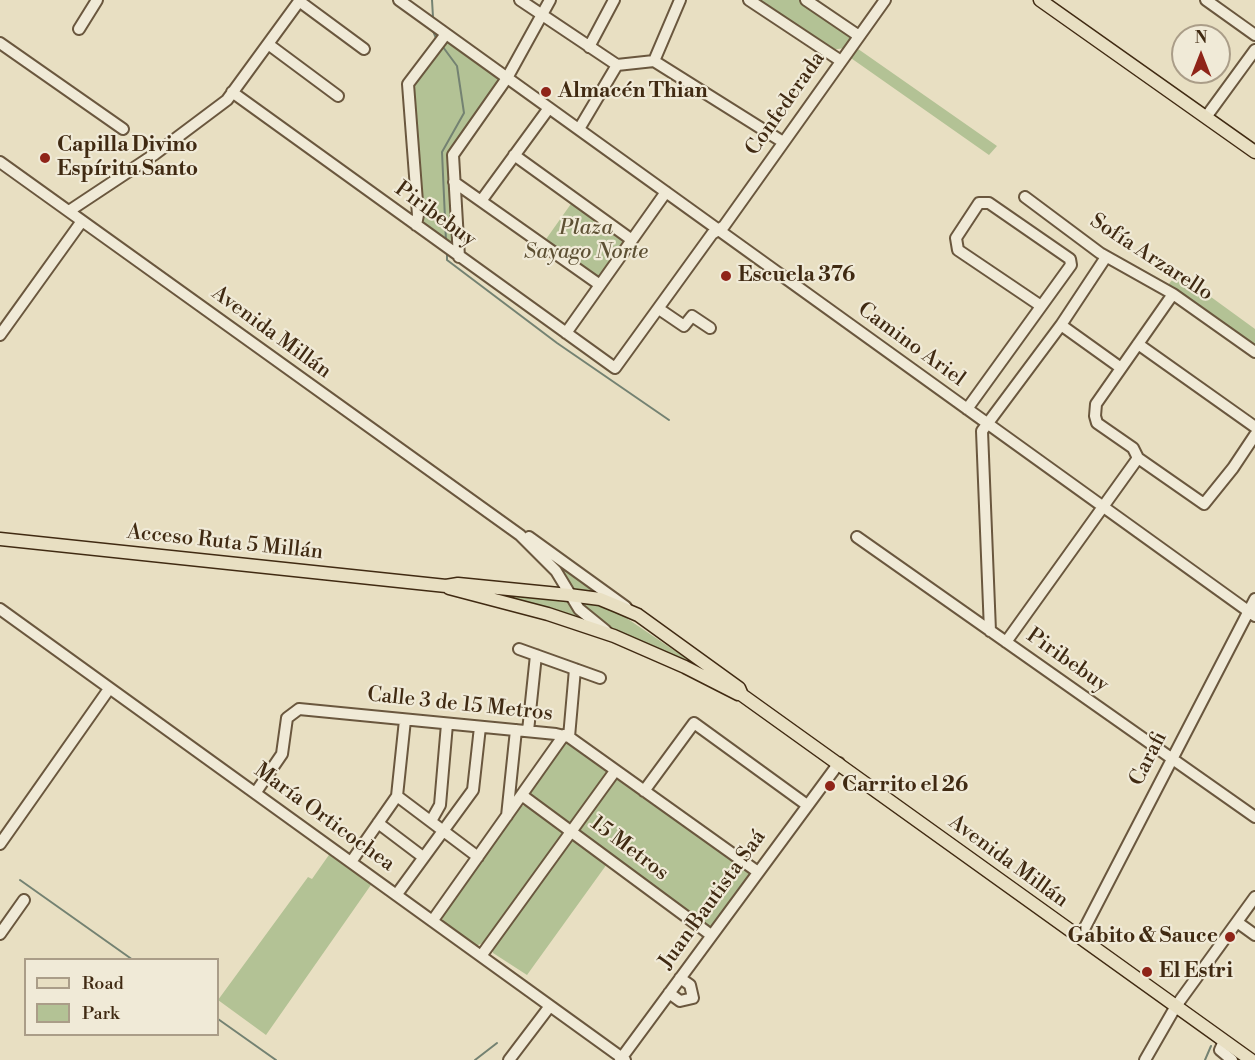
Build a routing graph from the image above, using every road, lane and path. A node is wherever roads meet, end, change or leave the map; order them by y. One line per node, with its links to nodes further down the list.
1 (98, 0): 14 (street)
2 (399, 0): 15 (street, Camino Ariel)
3 (520, 0): 13 (street)
4 (550, 0): 13 (street)
5 (614, 0): 20 (street)
6 (680, 0): 25 (street)
7 (749, 0): 26 (street)
8 (806, 0): 17 (street)
9 (885, 0): 17 (street, Confederada)
10 (1040, 0): 32 (main road)
11 (1206, 0): 16 (street)
12 (299, 1): 19 (street); 21 (street)
13 (542, 15): 20 (street); 28 (street)
14 (79, 28)
15 (446, 34): 28 (street, Camino Ariel); 45 (street)
16 (1255, 35)
17 (859, 36): 26 (street, Confederada)
18 (0, 44): 23 (street)
19 (268, 44): 29 (street); 30 (street)
20 (589, 47): 27 (street)
21 (364, 50)
22 (1255, 50): 32 (street)
23 (10, 52): 24 (street); 33 (street)
24 (0, 59)
25 (654, 61): 27 (street); 35 (street)
26 (841, 61): 35 (street, Confederada)
27 (617, 65): 34 (street)
28 (507, 78): 31 (street, Camino Ariel); 39 (street)
29 (232, 93): 43 (street); 45 (street, Piribebuy)
30 (338, 96)
31 (549, 108): 34 (street, Camino Ariel); 37 (street)
32 (1206, 117): 36 (main road)
33 (123, 129)
34 (579, 129): 40 (street, Camino Ariel)
35 (783, 142): 46 (street, Confederada)
36 (1255, 152)
37 (514, 155): 42 (street); 47 (street)
38 (0, 162): 43 (street, Avenida Millán)
39 (454, 182): 42 (street); 48 (street)
40 (666, 192): 46 (street, Camino Ariel); 47 (street)
41 (1025, 197): 49 (street, Sofía Arzarello)
42 (482, 201): 50 (street)
43 (69, 211): 44 (street, Avenida Millán)
44 (82, 220): 57 (street); 68 (street, Avenida Millán)
45 (416, 225): 48 (street, Piribebuy)
46 (718, 230): 53 (street, Confederada); 62 (street, Camino Ariel)
47 (632, 240): 50 (street)
48 (459, 257): 56 (street, Piribebuy)
49 (1106, 257): 51 (street, Sofía Arzarello); 54 (street)
50 (600, 285): 56 (street)
51 (1173, 294): 58 (street); 59 (street, Sofía Arzarello)
52 (1041, 306): 52 (street); 62 (street)
53 (660, 309): 55 (street); 60 (street, Confederada)
54 (1061, 325): 61 (street); 63 (street)
55 (710, 328)
56 (566, 333): 60 (street, Piribebuy)
57 (0, 335)
58 (1138, 344): 61 (street); 64 (street)
59 (1255, 352)
60 (615, 368)
61 (1121, 368): 66 (street)
62 (967, 409): 63 (street, Camino Ariel)
63 (988, 424): 67 (street, Camino Ariel); 77 (street)
64 (1255, 427)
65 (1255, 435): 66 (street)
66 (1138, 458): 67 (street)
67 (1104, 506): 75 (street, Camino Ariel); 79 (street)
68 (520, 535): 72 (street, Avenida Millán); 76 (street, Avenida Millán)
69 (857, 537): 77 (street, Piribebuy)
70 (0, 539): 71 (main road, Acceso Ruta 5 Millán)
71 (446, 586): 72 (main road, Acceso Ruta 5 Millán); 78 (main road, Acceso Ruta 5 Millán)
72 (569, 595): 76 (main road, Acceso Ruta 5 Millán); 78 (street, Avenida Millán)
73 (1255, 599): 75 (street, Carafi)
74 (0, 609): 84 (street, María Orticochea)
75 (1251, 613): 92 (street, Carafi)
76 (638, 615): 85 (main road, Avenida Millán)
77 (990, 631): 79 (street, Piribebuy)
78 (614, 636): 85 (main road, Avenida Millán)
79 (1006, 642): 92 (street, Piribebuy)
80 (519, 649): 81 (street)
81 (536, 655): 82 (street); 90 (street)
82 (575, 669): 83 (street); 91 (street)
83 (600, 678)
84 (110, 689): 96 (street, María Orticochea); 106 (street)
85 (742, 695): 93 (main road, Avenida Millán)
86 (405, 720): 87 (street, Calle 3 de 15 Metros); 96 (street, Calle 3 de 15 Metros); 97 (street)
87 (447, 724): 88 (street, Calle 3 de 15 Metros); 102 (street)
88 (480, 727): 89 (street, Calle 3 de 15 Metros); 104 (street)
89 (516, 730): 90 (street, Calle 3 de 15 Metros); 101 (street)
90 (528, 731): 91 (street, Calle 3 de 15 Metros)
91 (566, 736): 94 (street, Calle 3 de 15 Metros); 98 (street)
92 (1171, 758): 100 (street, Piribebuy); 119 (street, Carafi)
93 (839, 763): 99 (street, Juan Bautista Saá); 119 (main road, Avenida Millán)
94 (615, 771): 95 (street, Calle 3 de 15 Metros); 105 (street)
95 (644, 791): 99 (street); 110 (street, Calle 3 de 15 Metros)
96 (256, 792): 109 (street, María Orticochea)
97 (397, 796): 102 (street); 103 (street)
98 (523, 796): 101 (street); 105 (street, 15 Metros)
99 (807, 805): 110 (street, Juan Bautista Saá)
100 (1255, 817)
101 (507, 818): 108 (street)
102 (431, 821): 104 (street)
103 (378, 823): 107 (street); 109 (street)
104 (444, 831): 107 (street); 108 (street)
105 (571, 831): 117 (street, 15 Metros); 120 (street)
106 (0, 844)
107 (423, 857): 111 (street)
108 (478, 857): 114 (street)
109 (351, 862): 111 (street, María Orticochea)
110 (758, 872): 117 (street, Juan Bautista Saá)
111 (397, 894): 114 (street, María Orticochea)
112 (1255, 897): 115 (street)
113 (24, 900): 116 (street)
114 (434, 920): 120 (street, María Orticochea)
115 (1237, 922): 118 (street); 124 (street)
116 (0, 934)
117 (711, 935): 121 (street, Juan Bautista Saá)
118 (1255, 935)
119 (1080, 937): 124 (main road, Avenida Millán)
120 (481, 956): 123 (street, María Orticochea)
121 (680, 978): 122 (street, Juan Bautista Saá); 122 (street)
122 (669, 993): 126 (street, Juan Bautista Saá)
123 (550, 1006): 126 (street, María Orticochea); 127 (street)
124 (1176, 1006): 125 (main road, Avenida Millán); 128 (street)
125 (1224, 1041): 129 (street); 130 (main road, Avenida Millán)
126 (622, 1059)
127 (509, 1060)
128 (1145, 1060)
129 (1232, 1060)
130 (1251, 1060)

